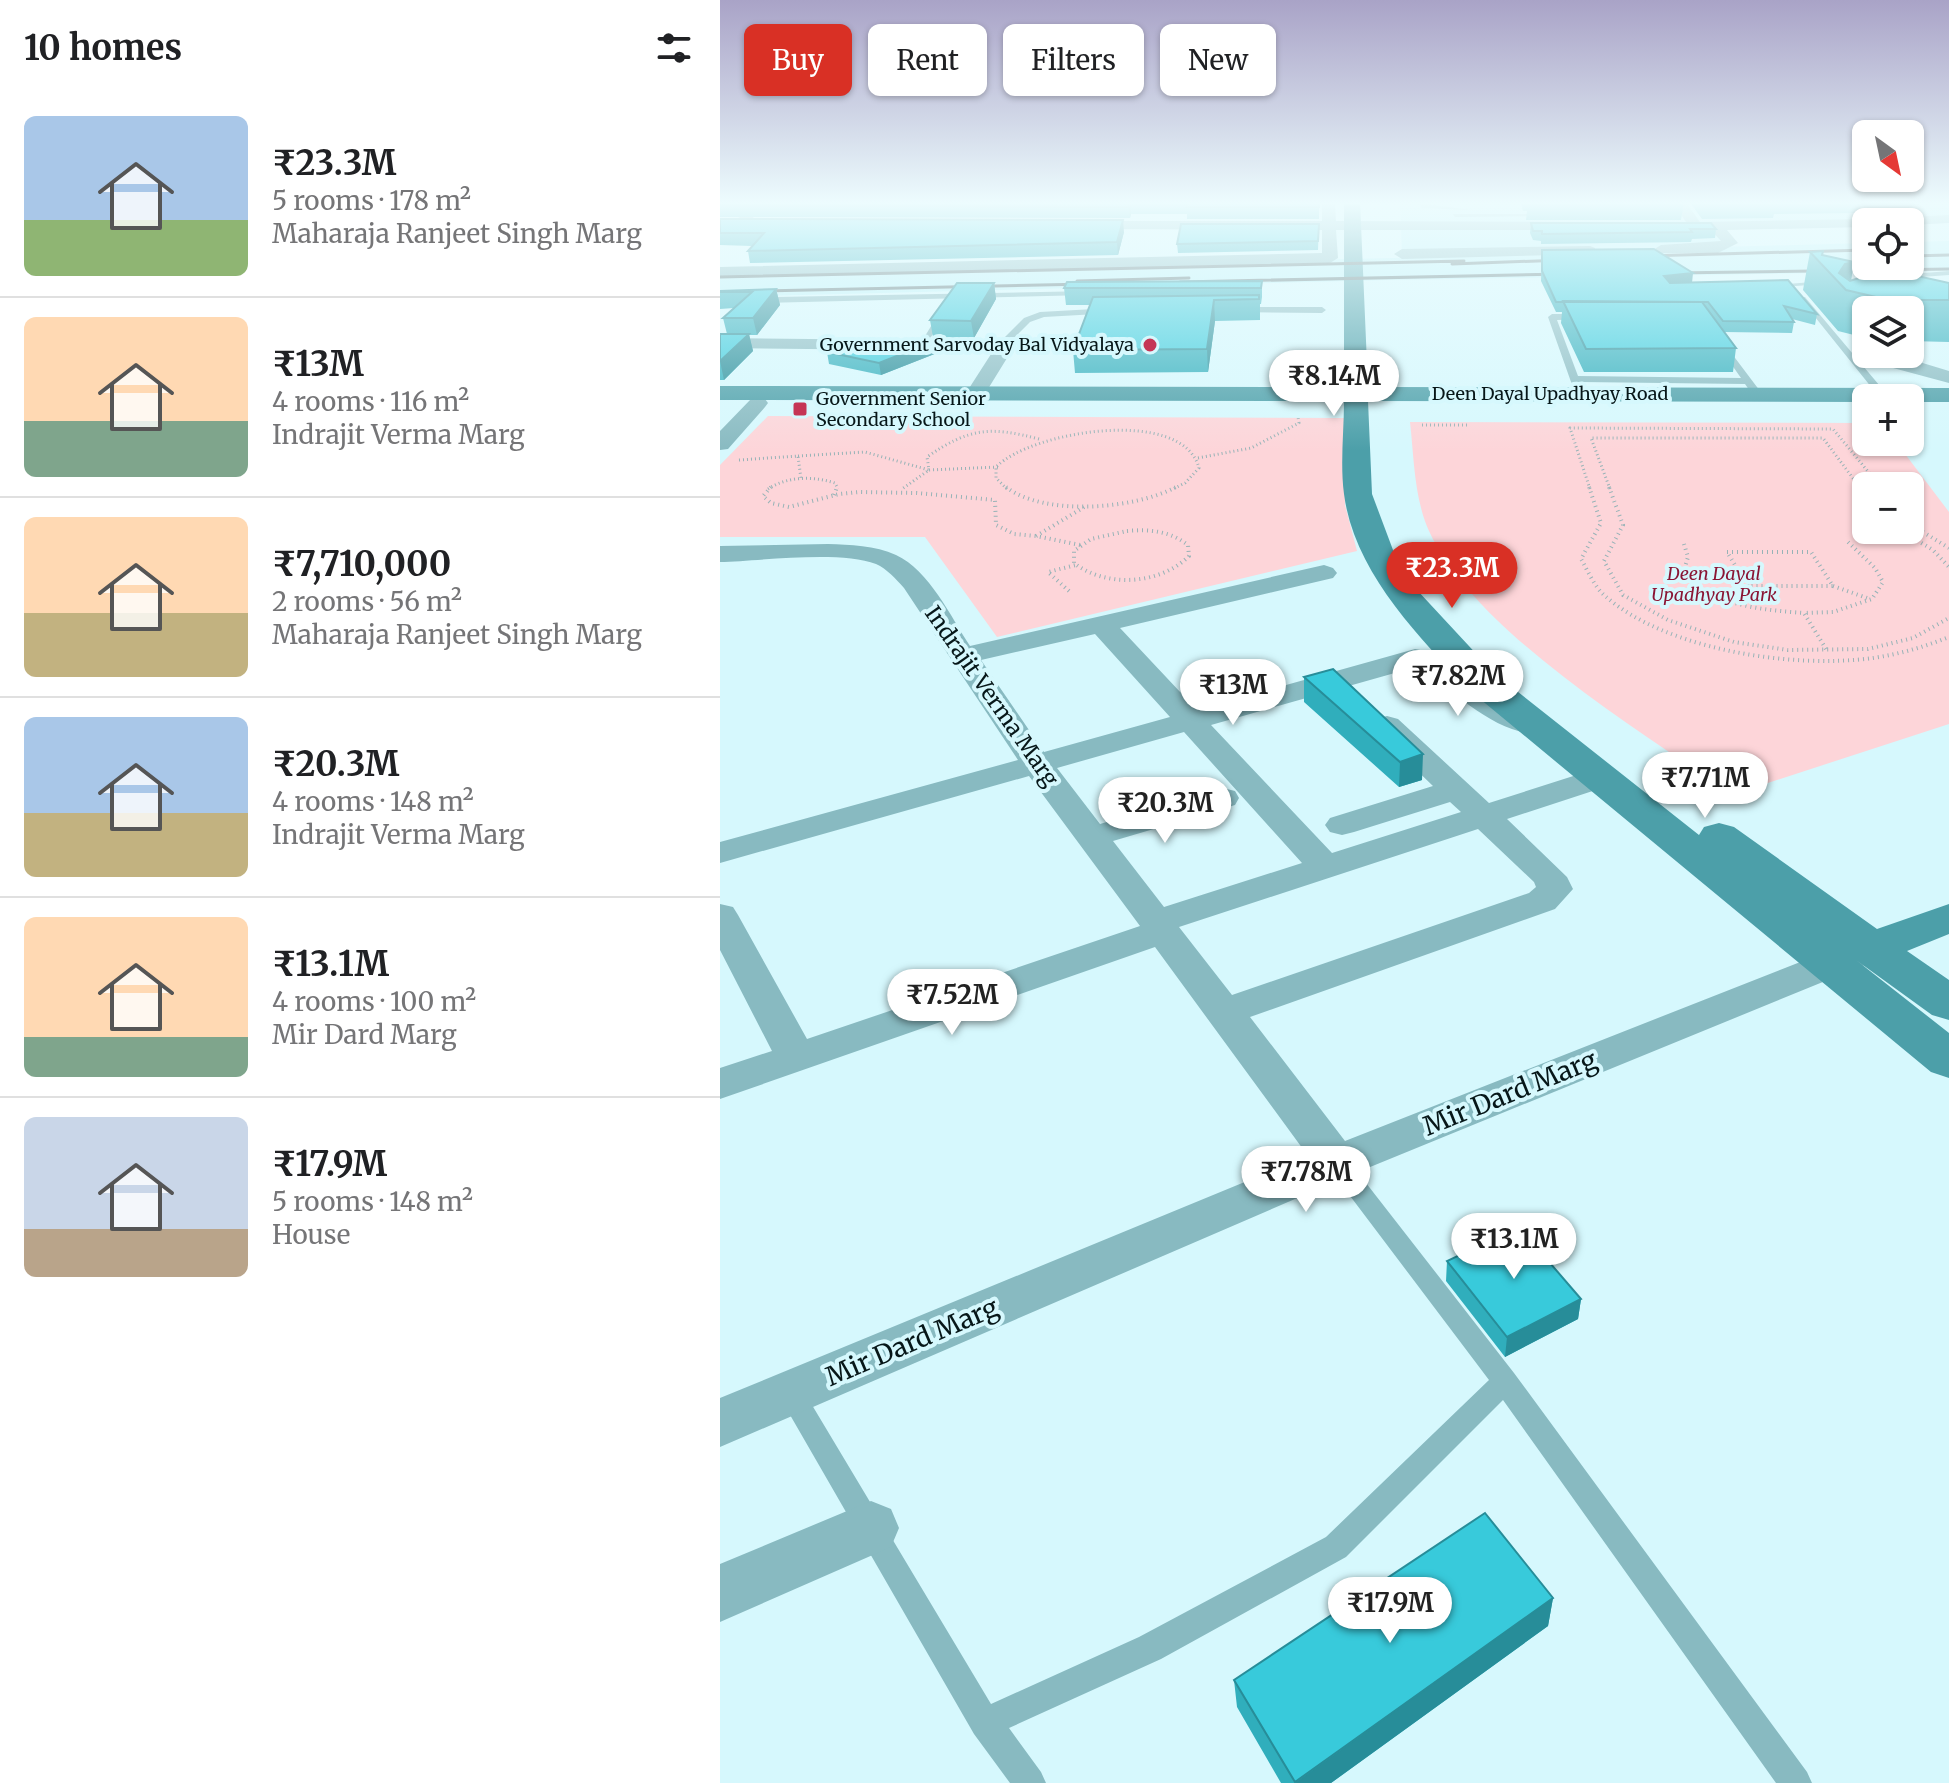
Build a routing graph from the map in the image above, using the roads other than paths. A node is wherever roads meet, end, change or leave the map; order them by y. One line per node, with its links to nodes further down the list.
1 (1358, 284): 40 (main road)
2 (1378, 284): 15 (main road)
3 (1801, 284): 4 (lane)
4 (1790, 285): 5 (lane); 25 (lane)
5 (1753, 286)
6 (1095, 293): 8 (lane)
7 (956, 294): 8 (lane); 9 (lane); 18 (lane)
8 (1043, 294): 13 (lane)
9 (720, 301)
10 (1227, 310): 11 (lane)
11 (1322, 310)
12 (1123, 311): 13 (lane)
13 (1043, 314): 19 (lane)
14 (1597, 317): 26 (lane)
15 (1377, 325)
16 (1712, 330): 27 (lane)
17 (720, 343): 18 (street)
18 (922, 344): 19 (street)
19 (1001, 346): 29 (street)
20 (1924, 357): 21 (street)
21 (1949, 363)
22 (1915, 368): 24 (street)
23 (1380, 371): 38 (main road)
24 (1949, 377)
25 (1866, 384)
26 (1577, 386): 27 (main road, Deen Dayal Upadhyay Road); 29 (main road, Deen Dayal Upadhyay Road)
27 (1753, 388): 32 (main road, Deen Dayal Upadhyay Road)
28 (720, 393): 29 (main road, Deen Dayal Upadhyay Road)
29 (976, 393)
30 (1949, 395): 31 (main road, Deen Dayal Upadhyay Road)
31 (1924, 396)
32 (1852, 397)
33 (1852, 399): 35 (main road, Deen Dayal Upadhyay Road)
34 (720, 403): 35 (main road, Deen Dayal Upadhyay Road)
35 (758, 403): 39 (street)
36 (1924, 405): 37 (main road)
37 (1949, 405)
38 (1383, 417)
39 (727, 452)
40 (1373, 494): 47 (main road); 60 (main road)
41 (720, 554): 44 (street, Indrajit Verma Marg)
42 (1324, 573): 43 (street)
43 (1101, 624): 44 (street); 46 (street)
44 (962, 656): 48 (street, Indrajit Verma Marg)
45 (1338, 678): 46 (street); 47 (street); 50 (street)
46 (1188, 720): 48 (street); 56 (street)
47 (1537, 727): 49 (main road)
48 (1036, 763): 54 (street, Indrajit Verma Marg); 55 (street)
49 (1600, 778): 52 (street); 60 (main road)
50 (1456, 789): 52 (street); 53 (street)
51 (1223, 798): 54 (street)
52 (1483, 815): 56 (street); 62 (street)
53 (1342, 825)
54 (1092, 837): 59 (street, Indrajit Verma Marg)
55 (720, 853)
56 (1325, 867): 59 (street)
57 (720, 915): 63 (street)
58 (1949, 918): 60 (main road, Mir Dard Marg)
59 (1159, 927): 62 (street, Indrajit Verma Marg); 63 (street)
60 (1851, 956): 61 (main road); 64 (main road); 66 (street, Mir Dard Marg)
61 (1949, 1004)
62 (1223, 1012): 66 (street, Indrajit Verma Marg)
63 (796, 1057): 65 (street)
64 (1949, 1060)
65 (720, 1084)
66 (1337, 1162): 67 (lane); 68 (street, Mir Dard Marg)
67 (1505, 1381): 72 (lane); 74 (lane)
68 (791, 1393): 69 (street, Mir Dard Marg); 70 (lane)
69 (720, 1423)
70 (871, 1528): 71 (street); 72 (lane)
71 (720, 1593)
72 (985, 1723): 73 (lane)
73 (1030, 1783)
74 (1796, 1783)

